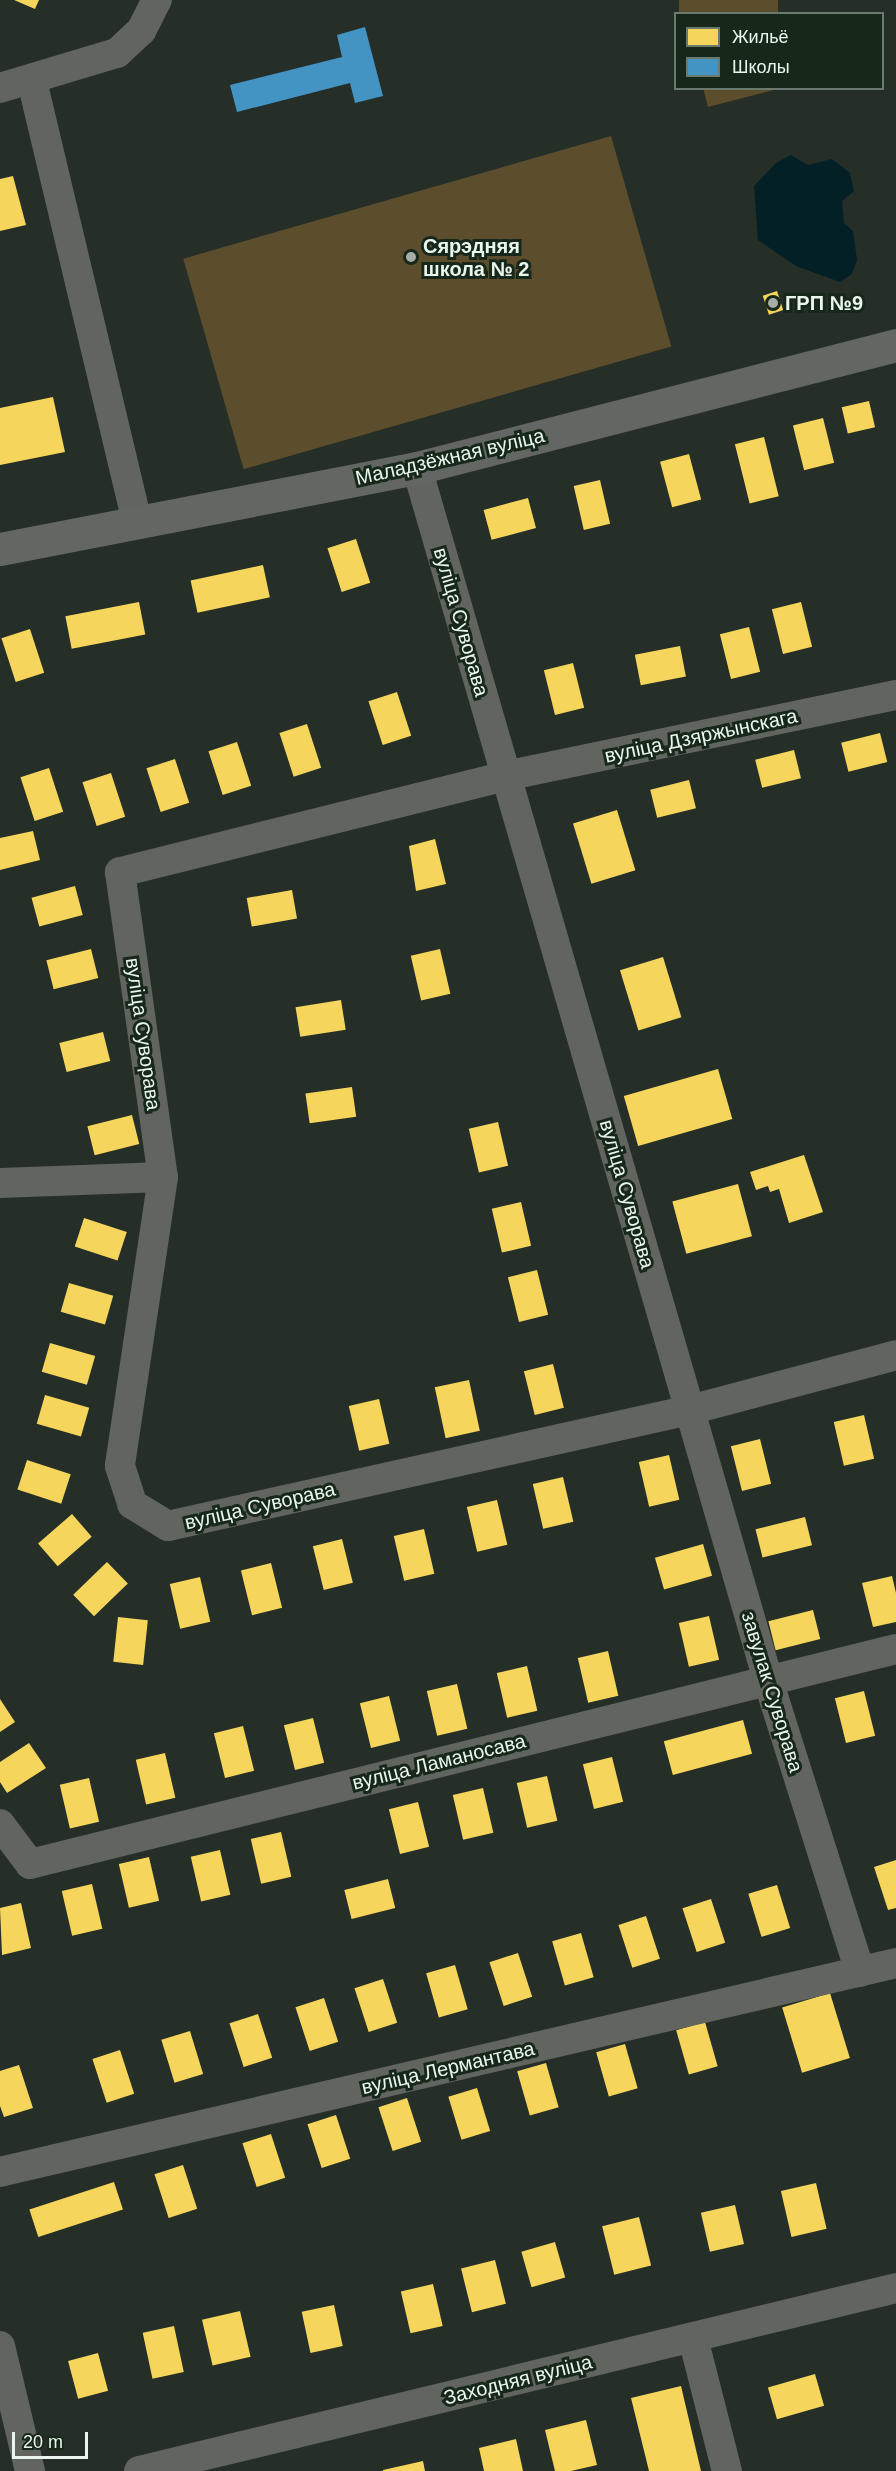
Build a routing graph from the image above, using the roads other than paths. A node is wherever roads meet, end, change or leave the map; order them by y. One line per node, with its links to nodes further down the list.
1 (157, 0): 2 (street)
2 (32, 81): 3 (street); 6 (street)
3 (0, 88)
4 (896, 345): 5 (street, Маладзёжная вуліца)
5 (417, 468): 6 (street, Маладзёжная вуліца); 9 (street, вуліца Суворава)
6 (137, 522): 7 (street, Маладзёжная вуліца)
7 (0, 549)
8 (896, 695): 9 (street, вуліца Дзяржынскага)
9 (506, 776): 10 (street, вуліца Суворава); 13 (street, вуліца Суворава)
10 (163, 1177): 11 (street); 13 (street, вуліца Суворава)
11 (0, 1183)
12 (896, 1355): 13 (street)
13 (690, 1410): 15 (street, завулак Суворава)
14 (896, 1649): 15 (street, вуліца Ламаносава)
15 (768, 1680): 16 (street, вуліца Ламаносава); 18 (street, завулак Суворава)
16 (0, 1824)
17 (896, 1963): 18 (street, вуліца Лермантава)
18 (860, 1972): 19 (street, вуліца Лермантава)
19 (0, 2172)
20 (896, 2288): 21 (street, Заходняя вуліца)
21 (693, 2338): 24 (street, Заходняя вуліца); 25 (street)
22 (0, 2346): 23 (street)
23 (30, 2471)
24 (140, 2471)
25 (727, 2471)

